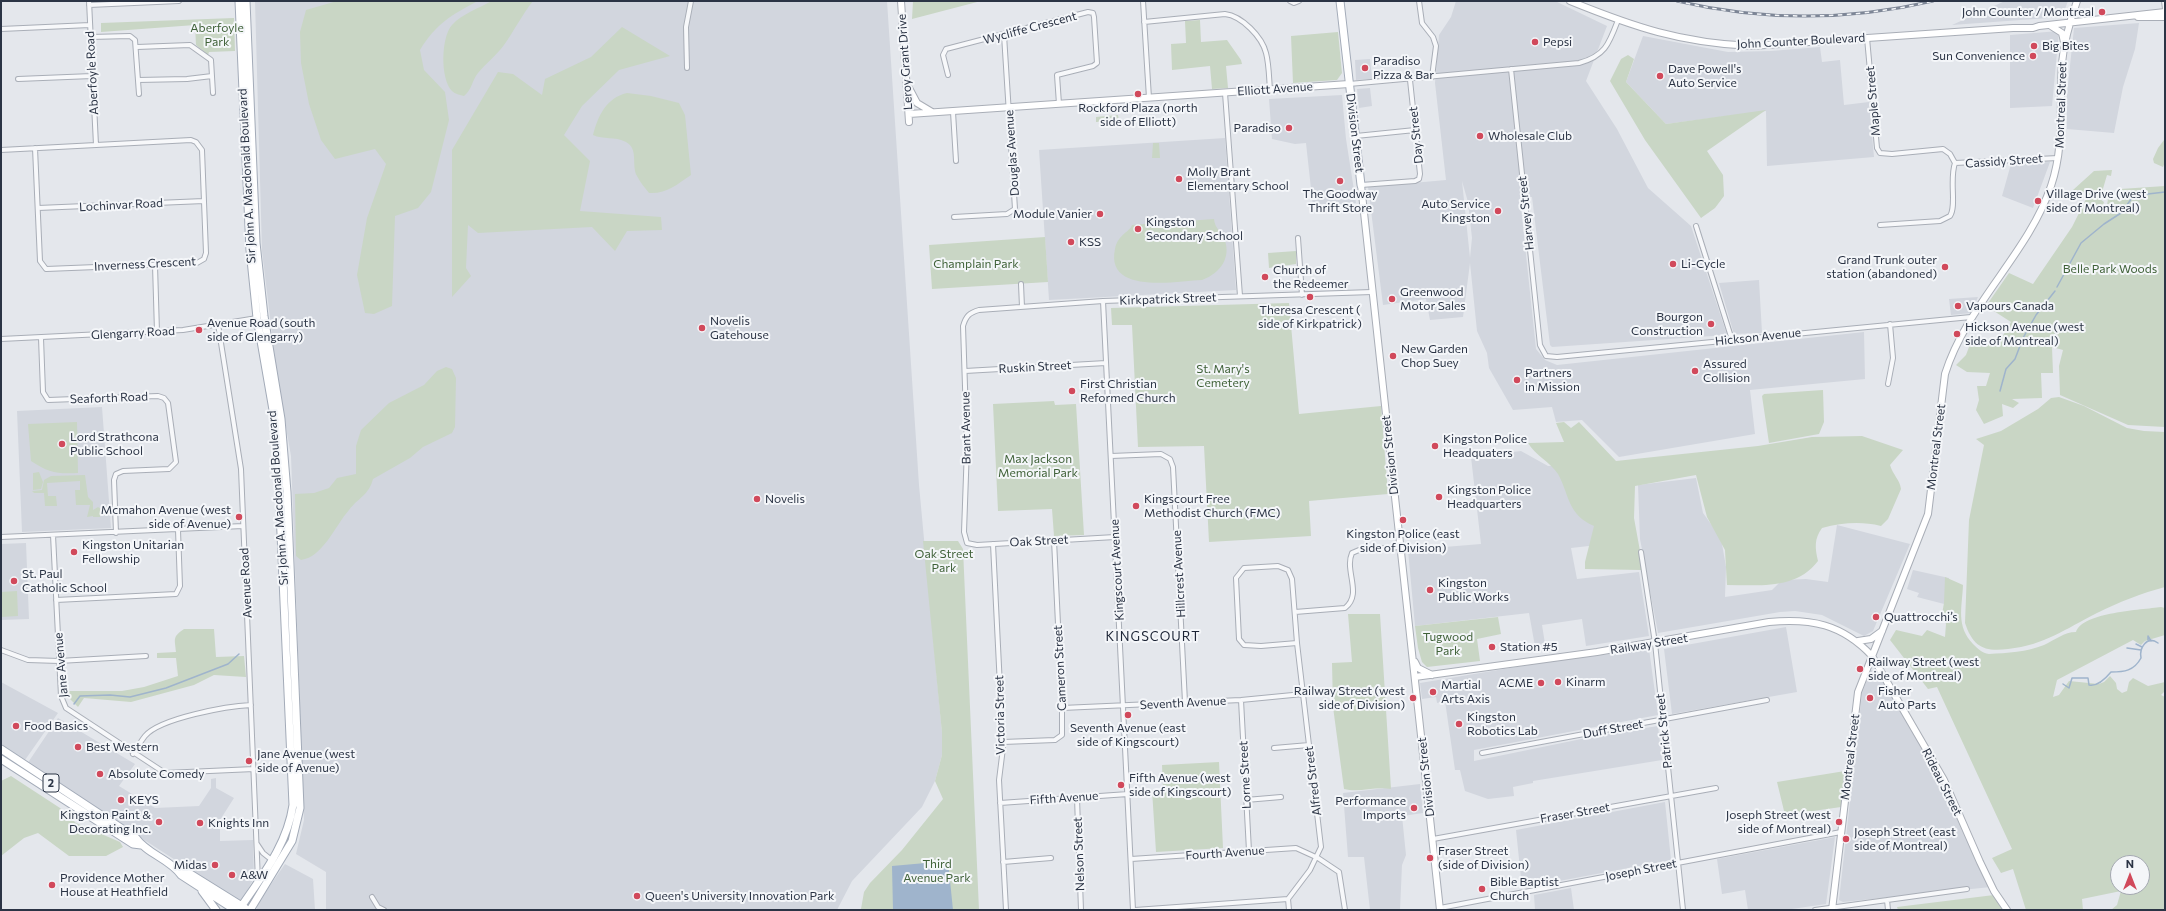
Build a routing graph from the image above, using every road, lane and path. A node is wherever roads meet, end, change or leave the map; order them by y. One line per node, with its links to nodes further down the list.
1 (171, 1): 2 (street); 15 (street)
2 (179, 1)
3 (239, 1): 77 (main road, Sir John A. Macdonald Boulevard)
4 (246, 1): 74 (main road, Sir John A. Macdonald Boulevard)
5 (691, 1): 30 (street)
6 (901, 1): 39 (main road, Leroy Grant Drive)
7 (1143, 1): 20 (street)
8 (1290, 1): 9 (street)
9 (1299, 1)
10 (1340, 1): 40 (main road, Division Street)
11 (1419, 1): 35 (street)
12 (1570, 1): 19 (main road, John Counter Boulevard)
13 (2077, 1): 21 (main road, Montreal Street)
14 (2164, 1): 16 (street)
15 (89, 3): 22 (street, Aberfoyle Road)
16 (2165, 10): 17 (main road, John Counter Boulevard)
17 (2132, 17): 18 (main road, John Counter Boulevard); 21 (main road, John Counter Boulevard)
18 (2165, 17)
19 (1618, 20): 27 (main road, John Counter Boulevard); 31 (street, Elliott Avenue)
20 (1144, 22): 41 (street); 45 (street)
21 (2069, 23): 23 (main road, John Counter Boulevard); 28 (main road, Montreal Street)
22 (90, 25): 24 (street); 26 (street, Aberfoyle Road)
23 (2049, 25): 27 (main road, John Counter Boulevard); 28 (main road)
24 (1, 29)
25 (1004, 35): 32 (street, Wycliffe Crescent); 46 (street, Wycliffe Crescent); 47 (street, Douglas Avenue)
26 (90, 37): 29 (street); 33 (street, Aberfoyle Road)
27 (1866, 38): 59 (street, Maple Street)
28 (2064, 44): 57 (main road, Montreal Street)
29 (136, 47): 34 (street); 37 (street)
30 (687, 68)
31 (1511, 69): 35 (street, Elliott Avenue); 84 (street, Harvey Street)
32 (948, 75)
33 (92, 76): 36 (street); 54 (street, Aberfoyle Road)
34 (212, 76): 37 (street); 42 (street)
35 (1432, 77): 38 (street, Elliott Avenue)
36 (18, 79)
37 (138, 80): 44 (street)
38 (1410, 80): 40 (street, Elliott Avenue); 52 (street, Day Street)
39 (906, 81): 48 (main road); 50 (main road, Leroy Grant Drive)
40 (1349, 84): 41 (main road, Elliott Avenue); 53 (main road, Division Street)
41 (1270, 90): 43 (main road, Elliott Avenue)
42 (213, 93)
43 (1226, 93): 45 (main road, Elliott Avenue); 71 (street)
44 (139, 94)
45 (1149, 98): 46 (main road, Elliott Avenue)
46 (1059, 104): 47 (main road, Elliott Avenue)
47 (1009, 108): 49 (main road, Elliott Avenue); 63 (street, Douglas Avenue)
48 (934, 112): 49 (main road, Elliott Avenue); 50 (main road, Elliott Avenue)
49 (953, 112): 58 (street)
50 (909, 114): 51 (main road, Leroy Grant Drive)
51 (909, 122)
52 (1415, 130): 53 (street); 60 (street, Day Street)
53 (1356, 136): 60 (main road, Division Street)
54 (96, 145): 55 (street, Inverness Crescent); 61 (street, Inverness Crescent)
55 (35, 148): 56 (street, Inverness Crescent); 62 (street, Inverness Crescent)
56 (1, 150)
57 (2058, 158): 59 (street, Cassidy Street); 76 (main road, Montreal Street)
58 (956, 161)
59 (1955, 163): 64 (street, Cassidy Street)
60 (1361, 185): 69 (main road, Division Street)
61 (204, 201): 62 (street, Lochinvar Road); 67 (street, Inverness Crescent)
62 (38, 208): 67 (street, Inverness Crescent)
63 (954, 217)
64 (1880, 225)
65 (1696, 226): 83 (street)
66 (1298, 238): 70 (street)
67 (155, 265): 80 (street)
68 (1021, 284): 73 (street)
69 (1372, 292): 70 (street, Kirkpatrick Street); 98 (main road, Division Street)
70 (1302, 294): 71 (street, Kirkpatrick Street)
71 (1240, 296): 72 (street, Kirkpatrick Street)
72 (1103, 301): 73 (street, Kirkpatrick Street); 85 (street, Kingscourt Avenue)
73 (1022, 307): 75 (street, Kirkpatrick Street)
74 (264, 316): 77 (street, Glengarry Road); 145 (main road, Sir John A. Macdonald Boulevard)
75 (966, 316): 86 (street, Brant Avenue)
76 (1972, 317): 79 (street, Hickson Avenue); 102 (main road, Montreal Street)
77 (257, 318): 78 (street, Glengarry Road); 145 (main road, Sir John A. Macdonald Boulevard)
78 (218, 324): 80 (street, Glengarry Road); 89 (street, Avenue Road)
79 (1890, 324): 83 (street, Hickson Avenue); 87 (street)
80 (158, 332): 81 (street, Glengarry Road)
81 (41, 338): 82 (street, Glengarry Road); 91 (street, Seaforth Road)
82 (1, 339)
83 (1732, 340): 84 (street, Hickson Avenue)
84 (1546, 356)
85 (1106, 362): 86 (street, Ruskin Street); 88 (street, Kingscourt Avenue)
86 (965, 370): 95 (street, Brant Avenue)
87 (1888, 384)
88 (1111, 456): 94 (street, Kingscourt Avenue); 116 (street, Hillcrest Avenue)
89 (243, 526): 90 (street); 117 (street, Avenue Road)
90 (178, 530): 91 (street); 100 (street)
91 (116, 533): 92 (street)
92 (53, 535): 93 (street); 100 (street, Jane Avenue)
93 (1, 537)
94 (1115, 537): 96 (street, Oak Street); 118 (street, Kingscourt Avenue)
95 (965, 540): 97 (street, Oak Street)
96 (1054, 540): 97 (street, Oak Street); 119 (street, Cameron Street)
97 (993, 544): 121 (street, Victoria Street)
98 (1400, 547): 101 (street); 109 (main road, Division Street)
99 (1641, 552): 105 (street, Patrick Street)
100 (56, 600): 110 (street, Jane Avenue)
101 (1294, 612): 104 (street, Alfred Street); 104 (street, Alfred Street)
102 (1882, 631): 103 (main road); 108 (main road, Montreal Street)
103 (1858, 641): 105 (main road, Railway Street); 108 (main road, Railway Street)
104 (1297, 643): 113 (street, Alfred Street)
105 (1655, 643): 111 (main road, Railway Street); 120 (street, Patrick Street)
106 (1, 650): 110 (street)
107 (146, 656): 110 (street)
108 (1872, 656): 137 (main road, Montreal Street); 168 (main road, Rideau Street)
109 (1414, 660): 111 (main road); 112 (main road, Division Street)
110 (59, 661): 126 (street, Jane Avenue)
111 (1432, 674): 112 (main road, Railway Street)
112 (1415, 677): 138 (main road, Division Street)
113 (1304, 694): 114 (street, Seventh Avenue); 122 (street, Alfred Street)
114 (1241, 700): 116 (street, Seventh Avenue); 134 (street, Lorne Street)
115 (1766, 700): 120 (street, Duff Street)
116 (1186, 702): 118 (street, Seventh Avenue)
117 (251, 705): 126 (street); 128 (street, Avenue Road)
118 (1124, 706): 119 (street, Seventh Avenue); 130 (street, Kingscourt Avenue)
119 (1062, 708): 121 (street, Cameron Street)
120 (1663, 720): 125 (street, Duff Street); 131 (street, Patrick Street)
121 (1002, 742): 135 (street, Victoria Street)
122 (1309, 746): 123 (street); 142 (street, Alfred Street)
123 (1274, 748)
124 (1, 749): 136 (main road, 2)
125 (1482, 753)
126 (133, 754): 128 (street, Jane Avenue)
127 (1, 759): 136 (main road, 2)
128 (254, 769): 139 (street, Avenue Road)
129 (1716, 788): 131 (street, Fraser Street)
130 (1128, 794): 133 (street, Fifth Avenue); 143 (street, Kingscourt Avenue)
131 (1671, 796): 138 (street, Fraser Street); 146 (street, Patrick Street)
132 (1281, 797): 134 (street)
133 (1077, 798): 135 (street, Fifth Avenue); 161 (street, Nelson Street)
134 (1246, 800): 140 (street, Lorne Street)
135 (1000, 803): 144 (street, Victoria Street)
136 (100, 820): 147 (main road, 2)
137 (1841, 832): 146 (street, Joseph Street); 157 (main road, Montreal Street)
138 (1433, 839): 156 (main road, Division Street)
139 (257, 844): 145 (street); 148 (street, Avenue Road)
140 (1249, 851): 142 (street, Fourth Avenue); 143 (street, Fourth Avenue)
141 (1051, 858): 144 (street)
142 (1318, 858): 152 (street); 164 (street, Fourth Avenue)
143 (1131, 859): 162 (street, Kingscourt Avenue)
144 (1003, 862): 160 (street, Victoria Street)
145 (275, 863): 148 (main road, Sir John A. Macdonald Boulevard); 155 (main road, Sir John A. Macdonald Boulevard)
146 (1678, 863): 156 (street, Joseph Street); 165 (street, Patrick Street)
147 (177, 869): 149 (main road, 2); 155 (main road, 2)
148 (258, 883): 155 (main road, Sir John A. Macdonald Boulevard)
149 (198, 886): 155 (main road, 2); 158 (main road)
150 (1967, 888): 153 (street)
151 (372, 897): 159 (street)
152 (1288, 899): 154 (street); 163 (street)
153 (1887, 900): 157 (street); 167 (street)
154 (1190, 908): 162 (street)
155 (243, 909)
156 (1440, 909)
157 (1832, 909): 166 (street)
158 (216, 910)
159 (384, 910)
160 (1006, 910)
161 (1081, 910)
162 (1134, 910)
163 (1289, 910)
164 (1345, 910)
165 (1683, 910)
166 (1815, 910)
167 (1888, 910)
168 (2007, 910)

